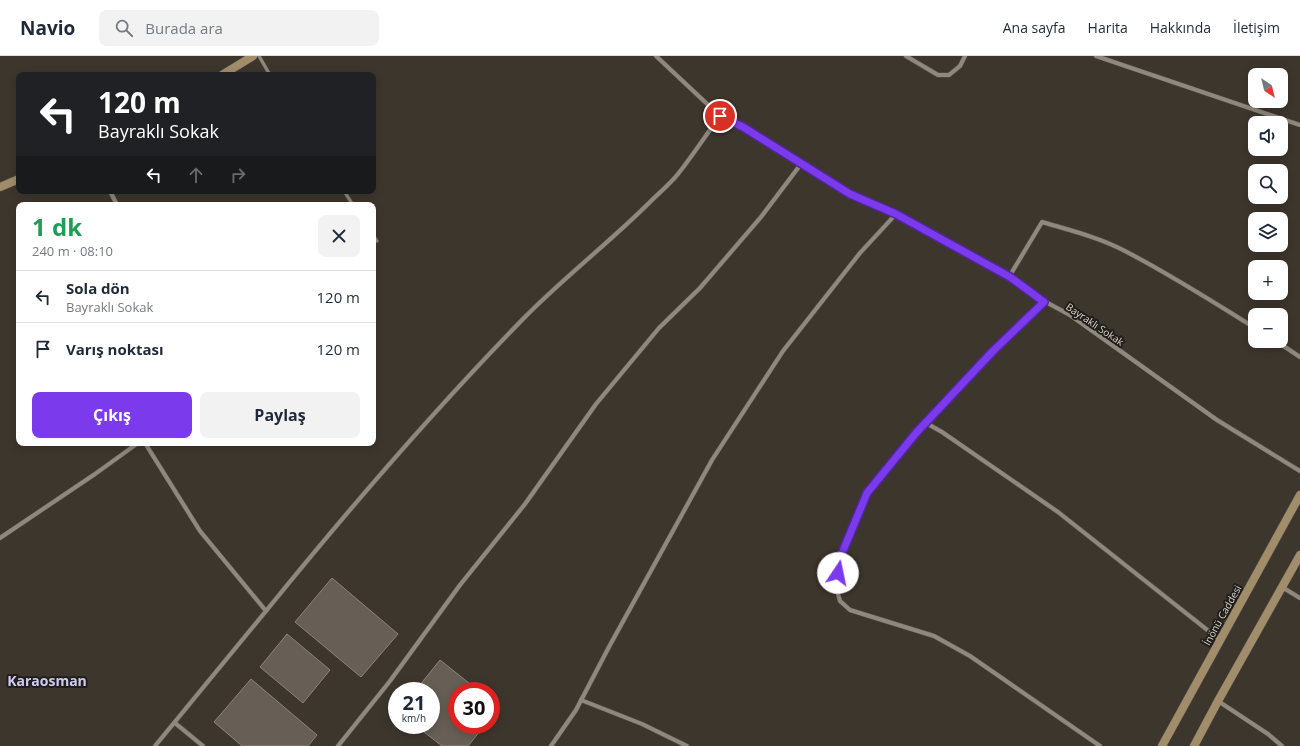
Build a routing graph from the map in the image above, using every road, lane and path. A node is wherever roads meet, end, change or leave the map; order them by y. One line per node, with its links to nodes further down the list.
1 (253, 56): 7 (main road)
2 (259, 56): 8 (lane)
3 (656, 56): 9 (street, Bayraklı Sokak)
4 (906, 56): 5 (street)
5 (965, 56)
6 (1096, 56): 10 (street)
7 (227, 72)
8 (268, 72)
9 (720, 116): 11 (street, Bayraklı Sokak); 29 (street)
10 (1300, 125)
11 (801, 164): 14 (street, Bayraklı Sokak); 37 (street)
12 (16, 180): 13 (main road)
13 (0, 187)
14 (896, 214): 15 (street, Bayraklı Sokak); 31 (street)
15 (1010, 277): 16 (street, Bayraklı Sokak); 17 (street)
16 (1044, 302): 20 (street); 23 (street, Bayraklı Sokak)
17 (1248, 323)
18 (1286, 348): 19 (street)
19 (1300, 357)
20 (926, 423): 30 (street); 39 (street)
21 (134, 446): 25 (street)
22 (147, 446): 29 (street)
23 (1300, 471)
24 (1300, 495): 30 (main road, İnönü Caddesi)
25 (0, 538)
26 (1300, 555): 27 (main road)
27 (1282, 587): 28 (street); 32 (main road)
28 (1300, 598)
29 (266, 611): 33 (street)
30 (1220, 640): 40 (main road, İnönü Caddesi)
31 (581, 700): 34 (street); 38 (street)
32 (1218, 701): 41 (main road); 42 (street)
33 (175, 723): 35 (street); 36 (street)
34 (684, 745)
35 (155, 746)
36 (203, 746)
37 (338, 746)
38 (551, 746)
39 (1100, 746)
40 (1162, 746)
41 (1194, 746)
42 (1282, 746)

